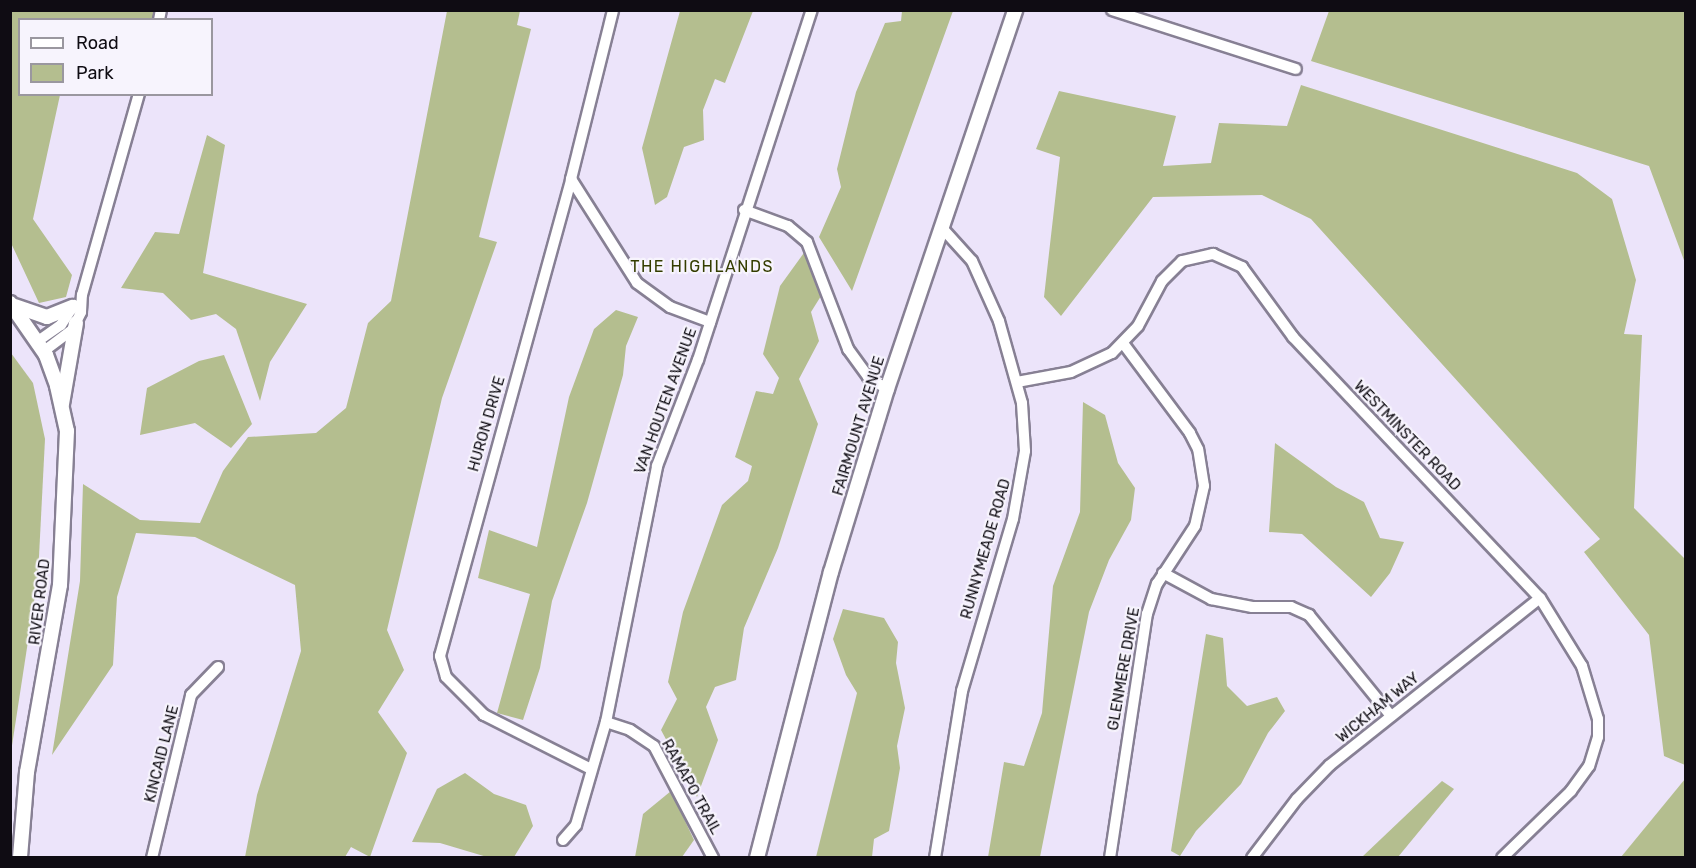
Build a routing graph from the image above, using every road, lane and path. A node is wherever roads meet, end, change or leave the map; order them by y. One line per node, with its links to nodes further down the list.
1 (613, 10): 7 (street, HURON DRIVE)
2 (813, 10): 8 (street, VAN HOUTEN AVENUE)
3 (1015, 10): 9 (main road, FAIRMOUNT AVENUE)
4 (1112, 10): 5 (street)
5 (1296, 69)
6 (138, 96): 10 (street)
7 (571, 179): 13 (street); 25 (street, HURON DRIVE)
8 (744, 210): 13 (street, VAN HOUTEN AVENUE); 18 (street)
9 (943, 230): 17 (street, RUNNYMEADE ROAD); 18 (main road, FAIRMOUNT AVENUE)
10 (82, 295): 12 (street); 14 (street)
11 (12, 304): 12 (main road); 16 (main road, RIVER ROAD)
12 (72, 307): 16 (street)
13 (710, 322): 24 (street, VAN HOUTEN AVENUE)
14 (76, 323): 16 (street); 19 (main road)
15 (1123, 343): 17 (street, WESTMINSTER ROAD); 20 (street, GLENMERE DRIVE); 21 (street, WESTMINSTER ROAD)
16 (41, 346): 19 (main road, RIVER ROAD)
17 (1017, 382): 31 (street, RUNNYMEADE ROAD)
18 (887, 389): 30 (main road, FAIRMOUNT AVENUE)
19 (62, 404): 27 (main road, RIVER ROAD)
20 (1163, 573): 23 (street); 32 (street, GLENMERE DRIVE)
21 (1540, 598): 23 (street, WICKHAM WAY); 34 (street, WESTMINSTER ROAD)
22 (218, 667): 28 (street, KINCAID LANE)
23 (1391, 716): 33 (street, WICKHAM WAY)
24 (606, 722): 25 (street, VAN HOUTEN AVENUE); 29 (street, RAMAPO TRAIL)
25 (591, 769): 26 (street, VAN HOUTEN AVENUE)
26 (564, 840)
27 (20, 858)
28 (152, 858)
29 (714, 858)
30 (757, 858)
31 (935, 858)
32 (1110, 858)
33 (1252, 858)
34 (1502, 858)

